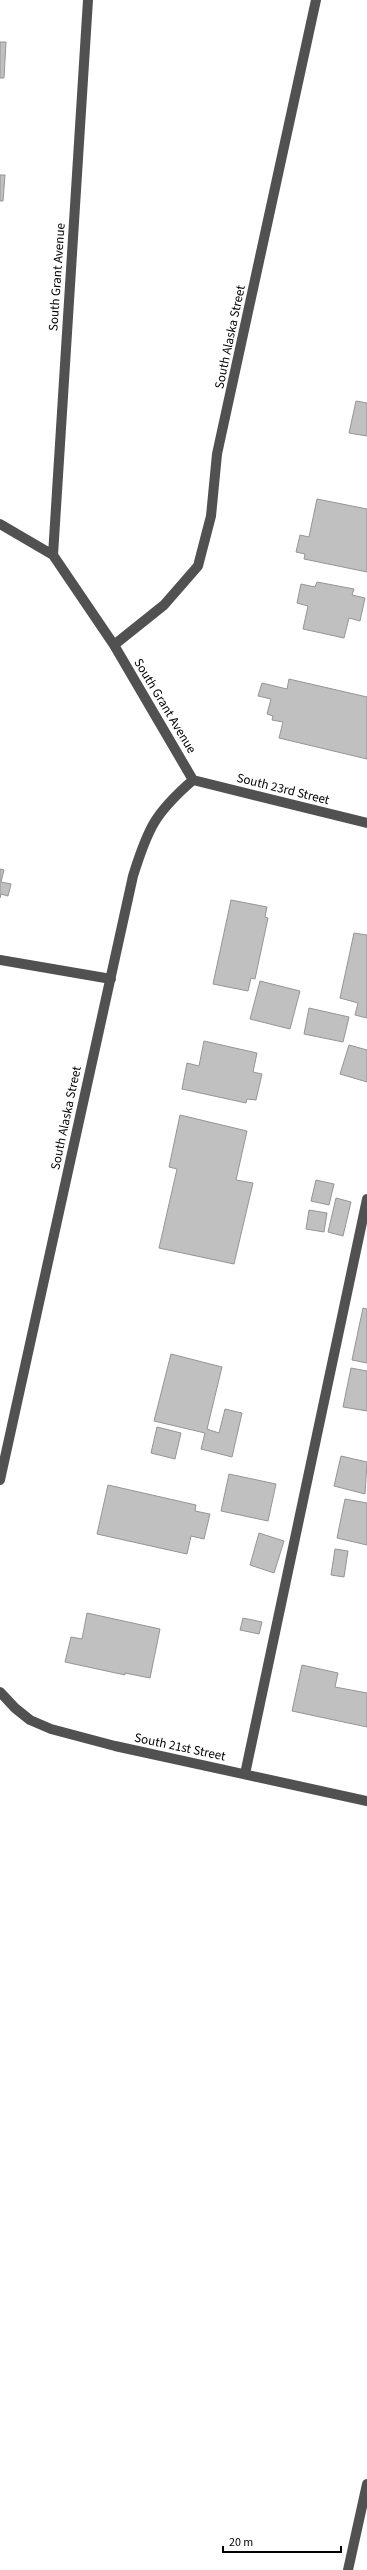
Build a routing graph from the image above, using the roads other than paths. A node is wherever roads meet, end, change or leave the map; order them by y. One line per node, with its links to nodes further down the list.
1 (88, 0): 4 (street, South Grant Avenue)
2 (316, 0): 5 (street, South Alaska Street)
3 (0, 524): 4 (street)
4 (53, 555): 5 (street)
5 (114, 646): 6 (street, South Grant Avenue)
6 (193, 780): 7 (street, South 23rd Street); 9 (street, South Alaska Street)
7 (367, 823)
8 (0, 960): 9 (street)
9 (110, 979): 11 (street, South Alaska Street)
10 (367, 1199): 13 (street)
11 (0, 1480)
12 (0, 1692): 13 (street, South 21st Street)
13 (245, 1774): 14 (street, South 21st Street)
14 (367, 1801)
15 (367, 2484): 16 (street)
16 (348, 2570)

